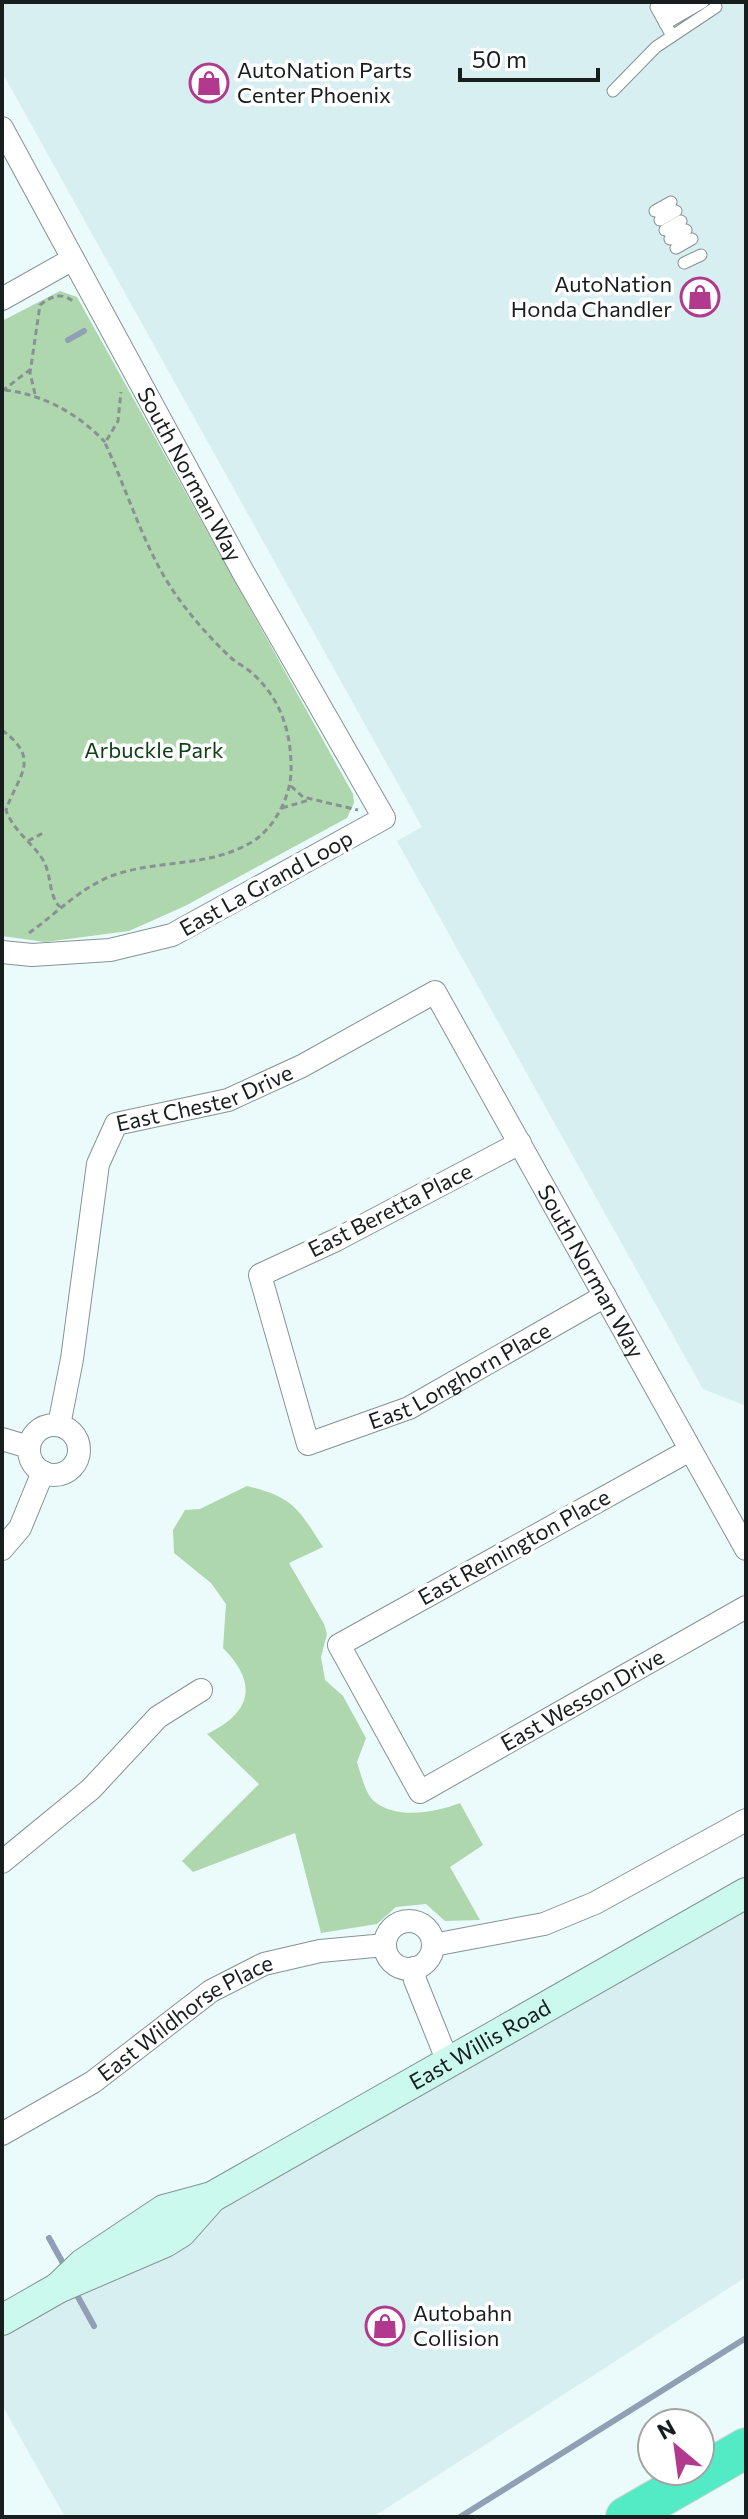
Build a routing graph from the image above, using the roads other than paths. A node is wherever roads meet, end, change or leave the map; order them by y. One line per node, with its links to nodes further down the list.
1 (665, 2): 5 (lane)
2 (683, 2): 5 (lane)
3 (703, 2): 5 (lane)
4 (716, 7): 6 (lane)
5 (663, 19): 6 (lane)
6 (672, 36): 7 (lane)
7 (613, 91)
8 (2, 128): 11 (street, South Norman Way)
9 (686, 230): 10 (lane); 10 (lane); 10 (lane); 10 (lane)
10 (670, 238)
11 (73, 259): 12 (street); 13 (street, South Norman Way)
12 (2, 299)
13 (384, 818): 14 (street, East La Grand Loop)
14 (2, 952)
15 (435, 992): 16 (street, South Norman Way); 18 (street, East Chester Drive)
16 (520, 1143): 17 (street, South Norman Way); 20 (street, East Beretta Place)
17 (605, 1296): 20 (street, East Longhorn Place); 22 (street, South Norman Way)
18 (59, 1425): 21 (street); 23 (street)
19 (2, 1439): 21 (street)
20 (308, 1444)
21 (29, 1447): 23 (street)
22 (690, 1450): 25 (street, South Norman Way); 28 (street, East Remington Place)
23 (43, 1472): 24 (street)
24 (2, 1549)
25 (746, 1549)
26 (746, 1607): 28 (street, East Wesson Drive)
27 (201, 1690): 30 (street)
28 (420, 1792)
29 (746, 1820): 33 (street)
30 (2, 1862)
31 (746, 1893): 35 (street, East Willis Road)
32 (385, 1945): 33 (street); 34 (street); 36 (street, East Wildhorse Place)
33 (433, 1945): 34 (street)
34 (414, 1968): 35 (street)
35 (448, 2062): 37 (street, East Willis Road)
36 (2, 2134)
37 (2, 2320)
38 (746, 2448): 39 (highway)
39 (626, 2517)

